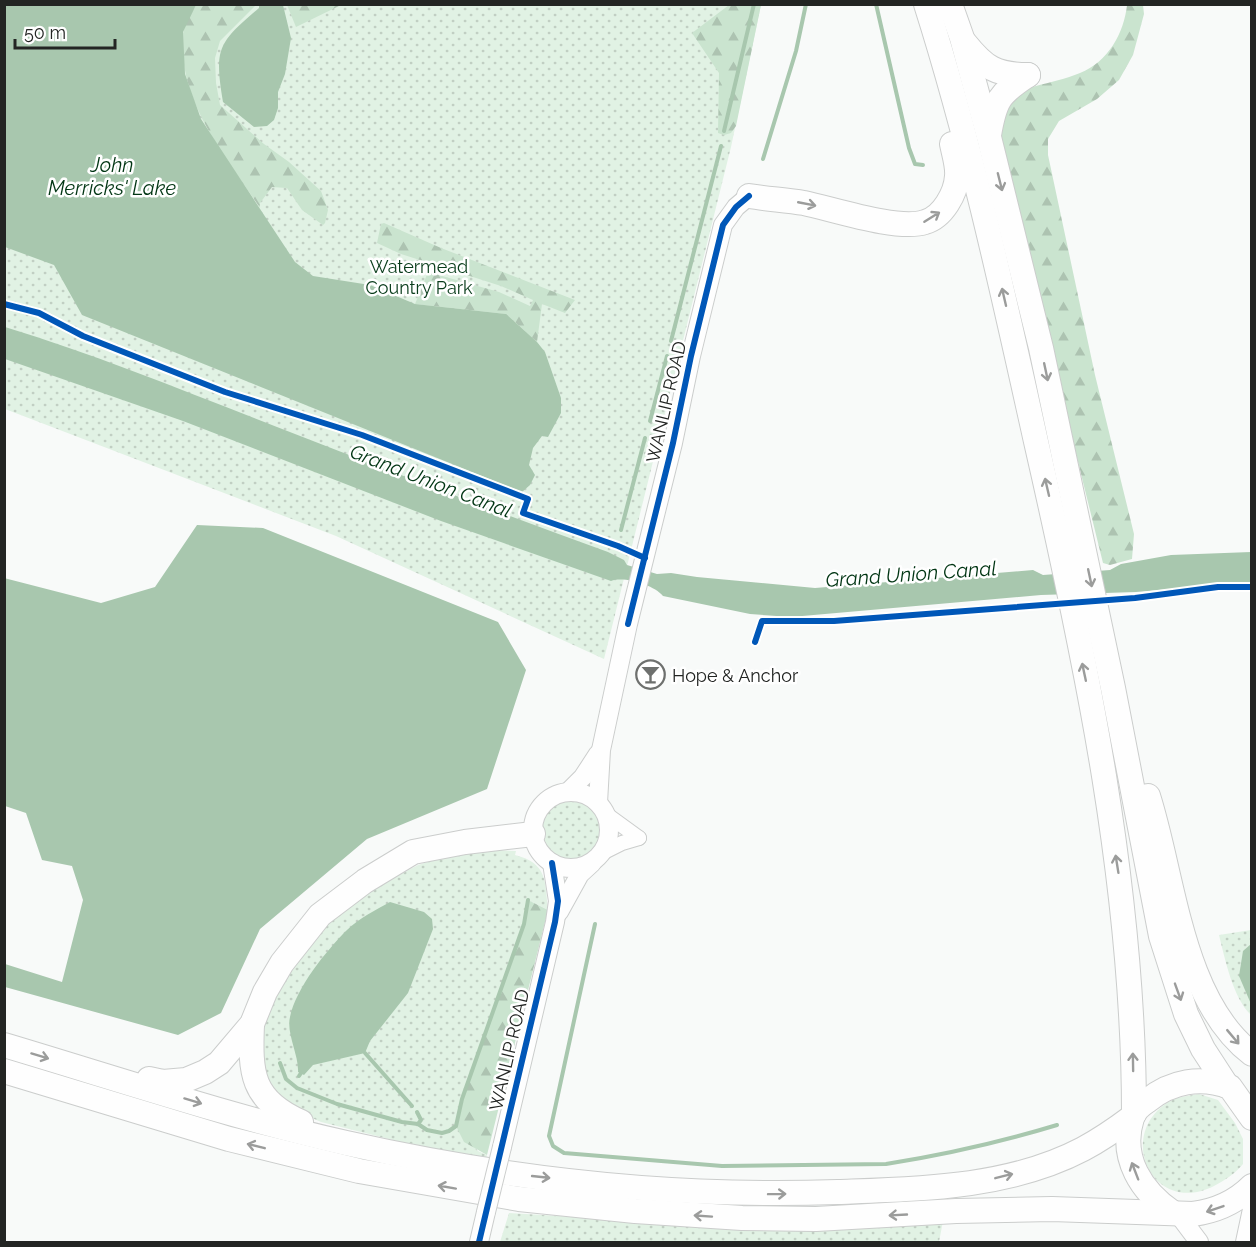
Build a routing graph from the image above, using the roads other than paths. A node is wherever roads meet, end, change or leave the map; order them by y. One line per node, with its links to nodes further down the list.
1 (950, 4): 3 (highway)
2 (929, 13): 5 (highway, one-way to 2); 6 (highway, one-way to 2)
3 (962, 39): 4 (highway); 4 (highway)
4 (989, 137): 6 (highway, one-way to 6)
5 (749, 196): 8 (street, WANLIP ROAD)
6 (1071, 544): 7 (highway, one-way to 7); 21 (highway, one-way to 6)
7 (1113, 688): 17 (highway, one-way to 17); 20 (highway, one-way to 20)
8 (601, 750): 9 (street, WANLIP ROAD); 10 (street, WANLIP ROAD)
9 (568, 792): 10 (street); 11 (street)
10 (602, 808): 12 (street); 12 (street)
11 (533, 834): 13 (street); 15 (highway)
12 (599, 856): 13 (street); 14 (street, WANLIP ROAD)
13 (552, 863): 14 (street, WANLIP ROAD)
14 (555, 922): 27 (street, WANLIP ROAD, bridge)
15 (252, 1024): 18 (highway); 23 (highway)
16 (4, 1045): 18 (highway, one-way to 18)
17 (1251, 1054)
18 (76, 1067): 23 (highway, one-way to 23)
19 (4, 1071): 26 (highway, one-way to 19)
20 (1236, 1089): 21 (highway); 22 (highway)
21 (1133, 1116): 23 (highway, one-way to 21); 26 (highway, one-way to 21)
22 (1251, 1118)
23 (343, 1142)
24 (1251, 1186): 26 (highway, one-way to 26)
25 (1251, 1209): 29 (street)
26 (1175, 1214): 28 (street)
27 (479, 1242)
28 (1199, 1242)
29 (1245, 1242)

